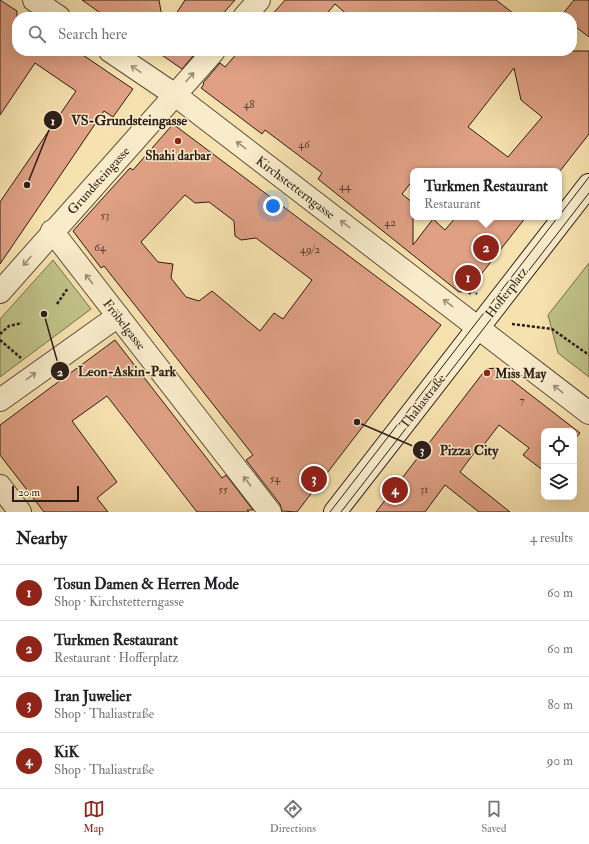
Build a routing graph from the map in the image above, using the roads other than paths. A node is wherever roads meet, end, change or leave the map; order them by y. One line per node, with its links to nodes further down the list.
1 (34, 0): 3 (street)
2 (259, 0): 4 (street)
3 (52, 12)
4 (248, 12)
5 (118, 56): 7 (street, Kirchstetterngasse, one-way to 5)
6 (209, 56): 7 (street, Grundsteingasse, one-way to 6)
7 (175, 94): 11 (street, Grundsteingasse); 14 (street, Kirchstetterngasse, one-way to 7)
8 (589, 185): 9 (street, Hofferplatz)
9 (562, 220)
10 (562, 220): 14 (street, Hofferplatz)
11 (52, 232): 12 (street, Grundsteingasse, one-way to 12); 13 (street, Fröbelgasse, one-way to 11)
12 (0, 292)
13 (118, 316): 15 (street, one-way to 13); 19 (street, Fröbelgasse, one-way to 13)
14 (479, 327): 16 (street, Hofferplatz, one-way to 14); 20 (street, Thaliastraße)
15 (0, 400)
16 (589, 413)
17 (0, 486): 18 (street)
18 (20, 512)
19 (270, 512)
20 (335, 512)

